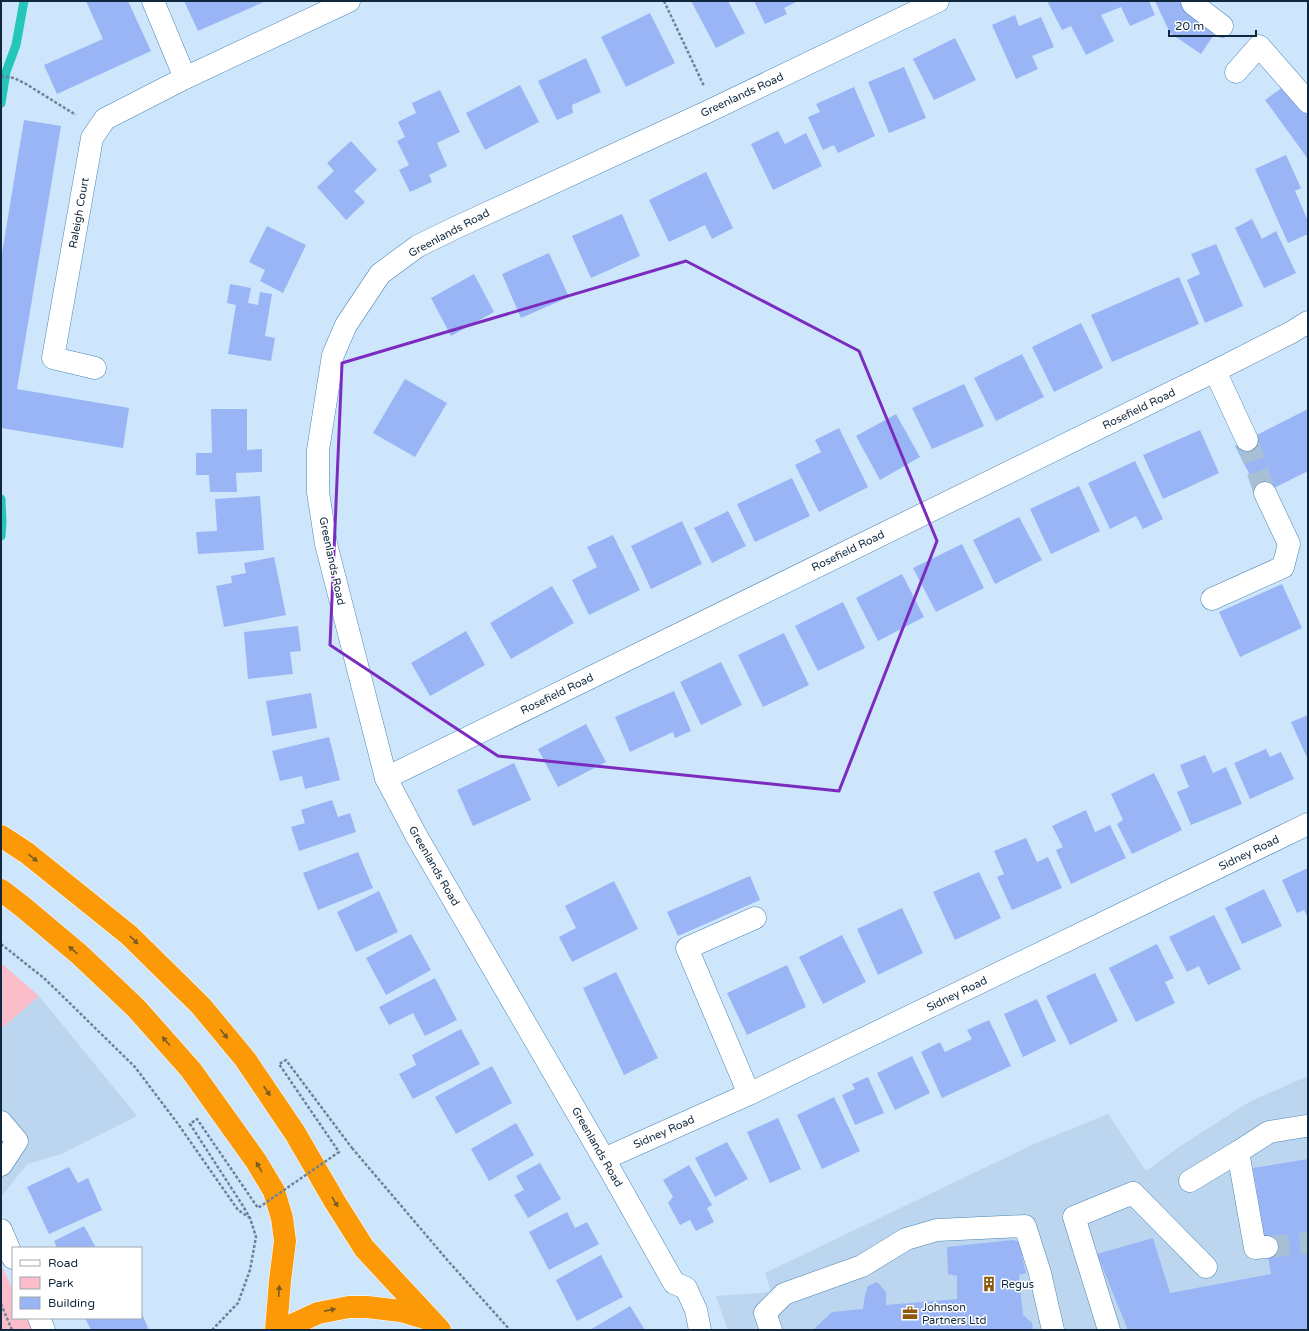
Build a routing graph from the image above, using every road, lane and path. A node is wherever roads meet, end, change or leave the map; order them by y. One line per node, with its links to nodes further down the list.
1 (152, 1): 9 (street)
2 (349, 1): 9 (street, Raleigh Court)
3 (664, 1): 11 (path)
4 (938, 1): 11 (street, Greenlands Road)
5 (1192, 1): 6 (street)
6 (1222, 26)
7 (1236, 72): 10 (street)
8 (1, 76): 12 (path)
9 (185, 78): 12 (street, Raleigh Court)
10 (1308, 102)
11 (714, 108): 19 (street, Greenlands Road)
12 (98, 128): 14 (street, Raleigh Court)
13 (1308, 322): 15 (street, Rosefield Road)
14 (95, 368)
15 (1215, 371): 16 (street); 19 (street, Rosefield Road)
16 (1247, 440)
17 (1265, 493): 18 (street)
18 (1212, 599)
19 (386, 778): 29 (street, Greenlands Road)
20 (1308, 824): 25 (street, Sidney Road)
21 (1, 836): 39 (highway, one-way to 39)
22 (1, 890): 43 (highway, one-way to 22)
23 (755, 918): 25 (street)
24 (1, 944): 32 (path)
25 (749, 1094): 29 (street, Sidney Road)
26 (1, 1122): 30 (street)
27 (1306, 1126): 28 (street)
28 (1238, 1152): 31 (street); 34 (street)
29 (604, 1159): 46 (street, Greenlands Road)
30 (1, 1165)
31 (1190, 1181)
32 (250, 1218): 42 (path); 45 (path, bridge)
33 (1, 1230): 35 (street)
34 (1267, 1247)
35 (12, 1256)
36 (1206, 1267): 49 (street)
37 (1, 1304): 40 (path)
38 (39, 1319): 41 (street)
39 (435, 1325): 44 (highway, one-way to 39)
40 (12, 1330)
41 (44, 1330)
42 (212, 1330)
43 (276, 1330)
44 (281, 1330)
45 (510, 1330)
46 (700, 1330)
47 (771, 1330): 48 (street)
48 (1053, 1330)
49 (1109, 1330)

